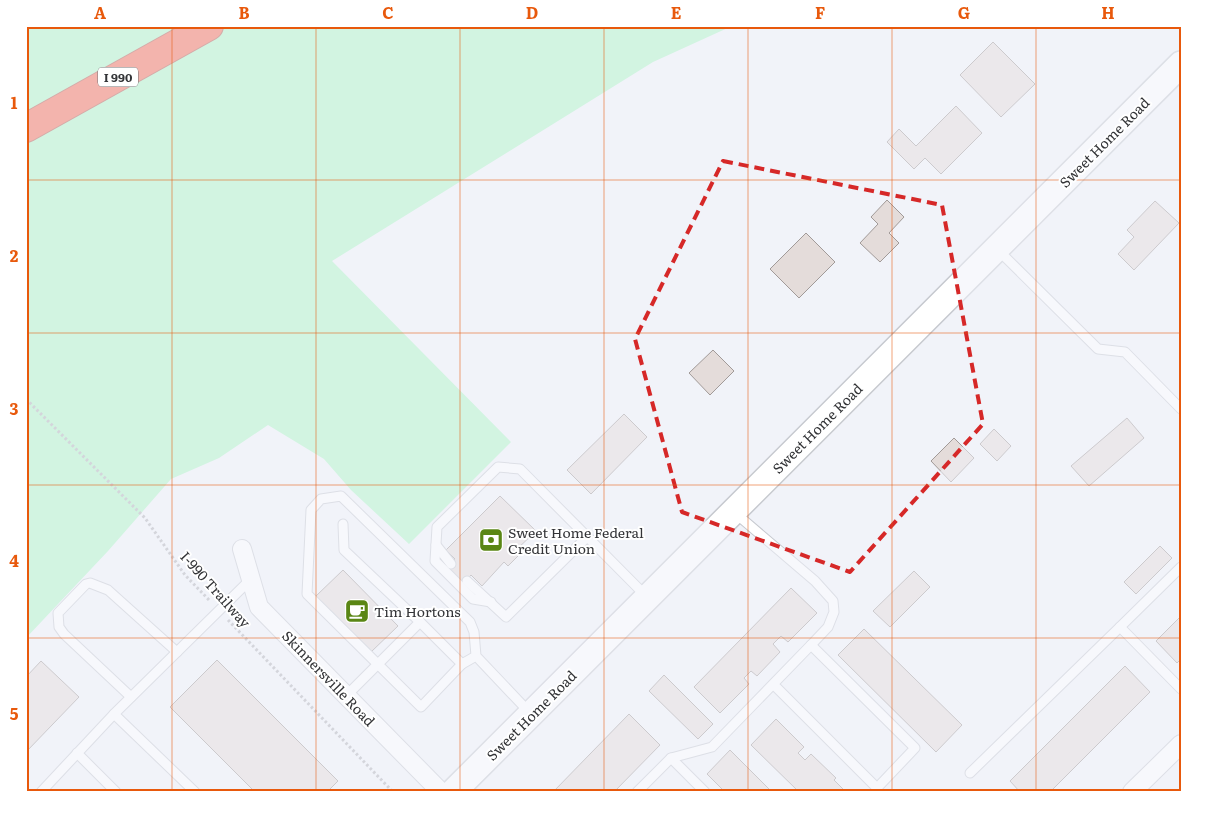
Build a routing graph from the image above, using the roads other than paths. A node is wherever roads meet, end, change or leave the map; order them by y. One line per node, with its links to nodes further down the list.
1 (209, 26): 3 (highway, I 990)
2 (1181, 64): 4 (main road, Sweet Home Road)
3 (26, 128)
4 (997, 249): 5 (lane); 6 (main road, Sweet Home Road)
5 (1181, 409)
6 (734, 512): 15 (main road, Sweet Home Road); 19 (lane)
7 (343, 524): 17 (lane)
8 (588, 536): 9 (lane); 15 (lane); 16 (lane)
9 (436, 545): 11 (lane); 16 (lane)
10 (242, 549): 13 (street, Skinnersville Road)
11 (451, 564)
12 (1181, 567): 18 (lane)
13 (251, 579): 20 (lane); 26 (street, Skinnersville Road)
14 (467, 581): 16 (lane)
15 (648, 598): 29 (main road, Sweet Home Road)
16 (491, 602)
17 (420, 622): 22 (lane); 23 (lane)
18 (1120, 627): 25 (lane); 33 (lane)
19 (811, 645): 24 (lane); 24 (lane)
20 (177, 652): 27 (lane); 27 (lane)
21 (476, 656): 22 (lane); 23 (lane); 29 (lane)
22 (462, 664): 23 (lane)
23 (377, 665): 26 (lane)
24 (773, 684): 32 (lane)
25 (1181, 689)
26 (346, 696): 37 (street, Skinnersville Road)
27 (131, 698): 28 (lane)
28 (114, 714): 31 (lane); 36 (lane)
29 (531, 714): 38 (main road, Sweet Home Road)
30 (1181, 744): 41 (street)
31 (77, 753): 34 (lane); 35 (lane)
32 (671, 758): 39 (lane); 40 (lane)
33 (970, 773)
34 (41, 792)
35 (116, 792)
36 (195, 792)
37 (441, 792)
38 (454, 792)
39 (637, 792)
40 (705, 792)
41 (1132, 792)

